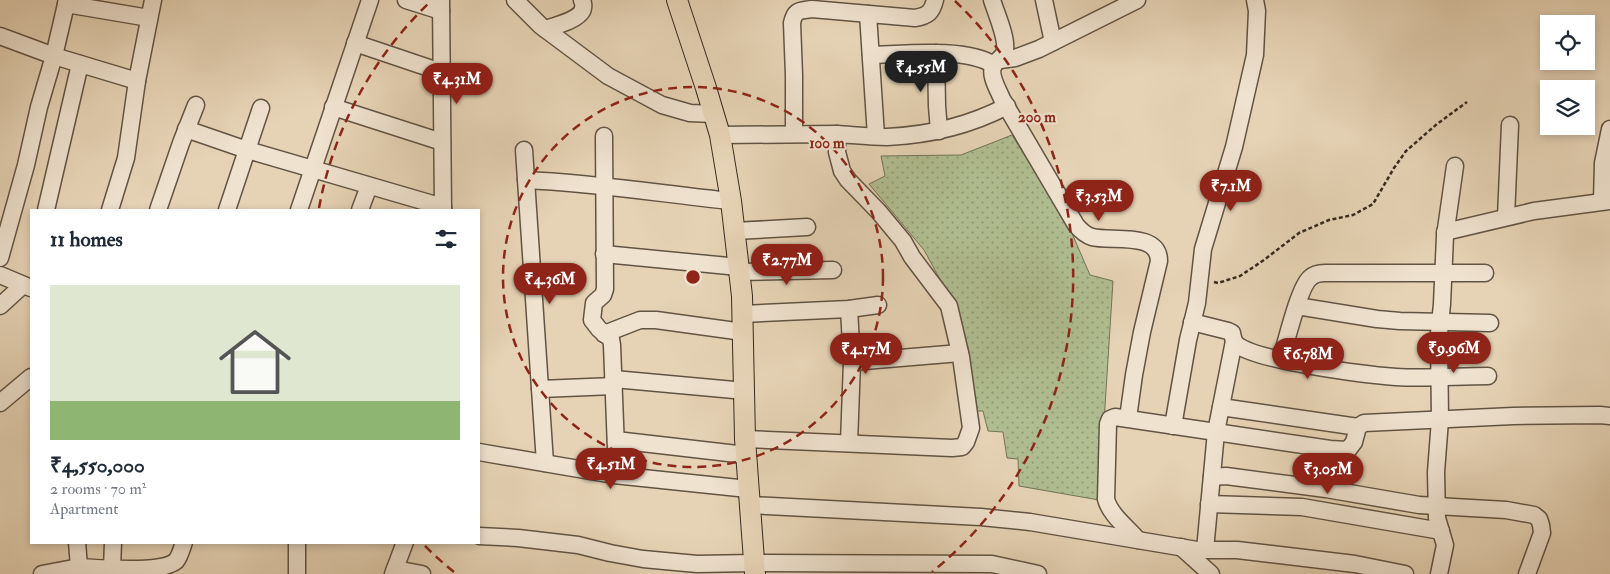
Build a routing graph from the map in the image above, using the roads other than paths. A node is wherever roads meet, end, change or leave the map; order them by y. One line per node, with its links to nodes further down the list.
1 (153, 0): 15 (street)
2 (370, 0): 18 (street)
3 (406, 0): 13 (street)
4 (515, 0): 16 (street)
5 (582, 0): 16 (street)
6 (677, 0): 31 (main road)
7 (935, 0): 14 (street)
8 (992, 0): 23 (street)
9 (1044, 0): 19 (street)
10 (1137, 0): 19 (street)
11 (1255, 0): 75 (street)
12 (66, 2): 15 (street); 22 (street)
13 (441, 6): 25 (street)
14 (868, 14): 21 (street); 36 (street)
15 (149, 18): 26 (street)
16 (545, 29): 31 (street)
17 (0, 36): 22 (street)
18 (355, 42): 25 (street); 29 (street)
19 (1053, 42): 23 (street)
20 (936, 53): 21 (street); 23 (street); 35 (street)
21 (871, 55): 40 (street)
22 (54, 56): 24 (street); 64 (street)
23 (997, 62): 28 (street)
24 (80, 64): 26 (street); 53 (street)
25 (441, 72): 41 (street)
26 (137, 81): 54 (street)
27 (196, 105): 33 (street)
28 (1007, 106): 35 (street); 93 (street)
29 (333, 107): 41 (street); 45 (street)
30 (261, 108): 42 (street)
31 (714, 114): 38 (main road)
32 (1510, 125): 59 (street)
33 (186, 129): 42 (street); 55 (street)
34 (1610, 129): 50 (street)
35 (939, 131): 40 (street)
36 (794, 134): 37 (street); 38 (street)
37 (837, 134): 40 (street); 81 (street)
38 (720, 135): 49 (main road)
39 (604, 136): 48 (street)
40 (876, 136)
41 (442, 142): 52 (street)
42 (247, 150): 45 (street); 56 (street)
43 (524, 150): 46 (street)
44 (1455, 166): 62 (street)
45 (312, 169): 47 (street); 57 (street)
46 (526, 180): 48 (street); 88 (street)
47 (369, 186): 51 (street); 58 (street)
48 (603, 186): 49 (street); 63 (street)
49 (731, 201): 61 (main road)
50 (1606, 201): 59 (street)
51 (422, 206): 52 (street)
52 (443, 208)
53 (46, 209)
54 (110, 209)
55 (158, 209)
56 (227, 209)
57 (298, 209)
58 (360, 209)
59 (1506, 217): 62 (street)
60 (807, 226): 61 (street)
61 (735, 231): 65 (main road)
62 (1445, 232): 67 (street)
63 (604, 254): 65 (street); 79 (street)
64 (0, 258)
65 (739, 269): 66 (street); 77 (main road)
66 (833, 270)
67 (1444, 272): 68 (street); 73 (street); 76 (street)
68 (1485, 273)
69 (0, 275): 70 (street)
70 (28, 282): 72 (street)
71 (878, 305): 74 (street)
72 (0, 306)
73 (1297, 306): 76 (street); 82 (street)
74 (849, 309): 77 (street); 83 (street)
75 (1192, 322): 80 (street); 95 (street)
76 (1440, 322): 78 (street); 85 (street)
77 (743, 323): 79 (street); 89 (main road)
78 (1490, 323)
79 (604, 334): 87 (street)
80 (1234, 341): 82 (street); 91 (street)
81 (960, 353): 83 (street); 99 (street)
82 (1281, 359): 85 (street)
83 (852, 362): 99 (street)
84 (1488, 376): 85 (street)
85 (1438, 377): 94 (street)
86 (30, 378): 90 (street)
87 (614, 382): 88 (street); 89 (street); 98 (street)
88 (540, 389): 102 (street)
89 (745, 391): 100 (main road)
90 (0, 404)
91 (1221, 407): 96 (street); 97 (street)
92 (1610, 416): 94 (street)
93 (1128, 418): 95 (street); 110 (street)
94 (1440, 420): 96 (street); 107 (street)
95 (1173, 426): 97 (street)
96 (1358, 426): 97 (street)
97 (1216, 432): 104 (street)
98 (616, 440): 100 (street); 103 (street)
99 (849, 443): 100 (street)
100 (746, 447): 105 (main road)
101 (480, 452): 102 (street)
102 (545, 463): 103 (street)
103 (617, 475): 105 (street)
104 (1212, 476): 106 (street); 107 (street)
105 (749, 497): 110 (street); 119 (main road)
106 (1209, 504): 108 (street); 117 (street)
107 (1437, 507): 108 (street); 129 (street)
108 (1441, 532): 128 (street)
109 (480, 536): 119 (street)
110 (1138, 540): 116 (street)
111 (77, 544): 118 (street)
112 (114, 544): 120 (street)
113 (183, 544): 120 (street)
114 (297, 544): 123 (street)
115 (404, 544): 121 (street)
116 (1181, 547): 117 (street); 126 (street)
117 (1205, 550): 127 (street)
118 (79, 567): 120 (street); 122 (street)
119 (754, 568): 125 (street)
120 (121, 571)
121 (394, 571): 124 (street)
122 (42, 574)
123 (297, 574)
124 (422, 574)
125 (1038, 574)
126 (1210, 574)
127 (1405, 574)
128 (1438, 574)
129 (1527, 574)

